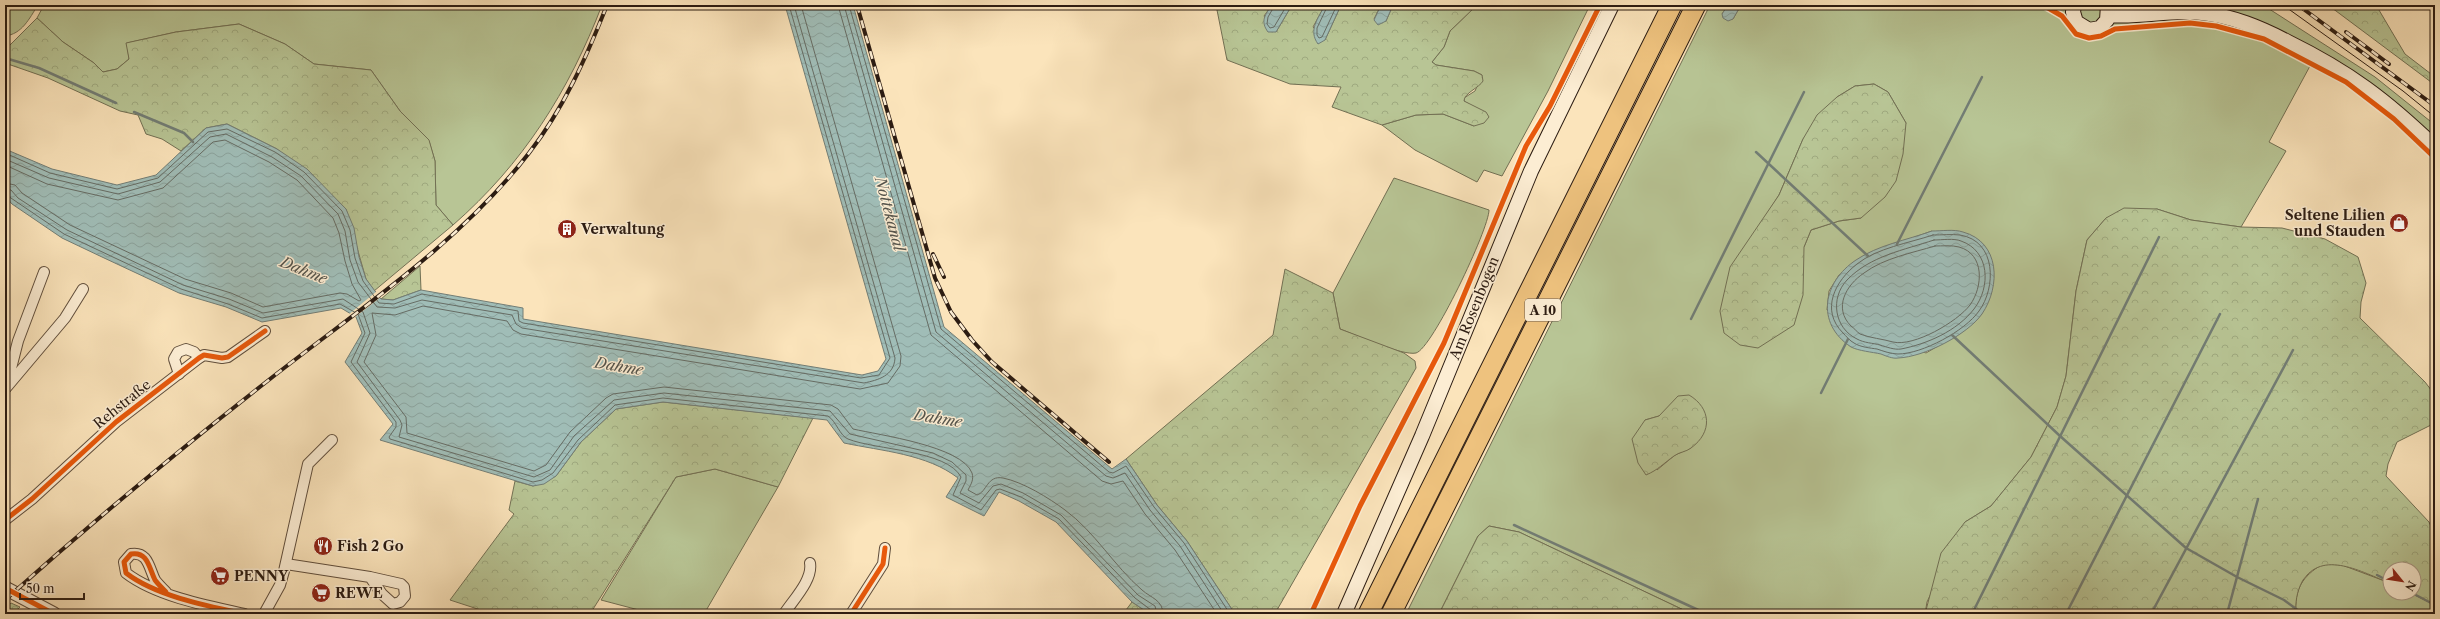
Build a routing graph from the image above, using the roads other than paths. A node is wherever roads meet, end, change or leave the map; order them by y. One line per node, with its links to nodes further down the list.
1 (1612, 5): 26 (main road, Am Rosenbogen)
2 (1672, 5): 27 (highway, A 10)
3 (1696, 5): 28 (highway, A 10)
4 (2072, 6): 5 (main road)
5 (2108, 10): 6 (main road)
6 (2435, 147)
7 (44, 272): 12 (street)
8 (83, 289): 12 (street)
9 (265, 331): 10 (street)
10 (199, 358): 11 (street, Rehstraße); 11 (street)
11 (179, 374): 14 (street, Rehstraße)
12 (6, 389)
13 (332, 440): 17 (street)
14 (5, 520)
15 (885, 548): 25 (street)
16 (810, 563): 24 (street)
17 (286, 564): 18 (street); 23 (street)
18 (370, 577)
19 (5, 588): 21 (street)
20 (166, 592): 22 (street)
21 (54, 614)
22 (245, 614)
23 (264, 614)
24 (784, 614)
25 (851, 614)
26 (1344, 614)
27 (1368, 614)
28 (1391, 614)

